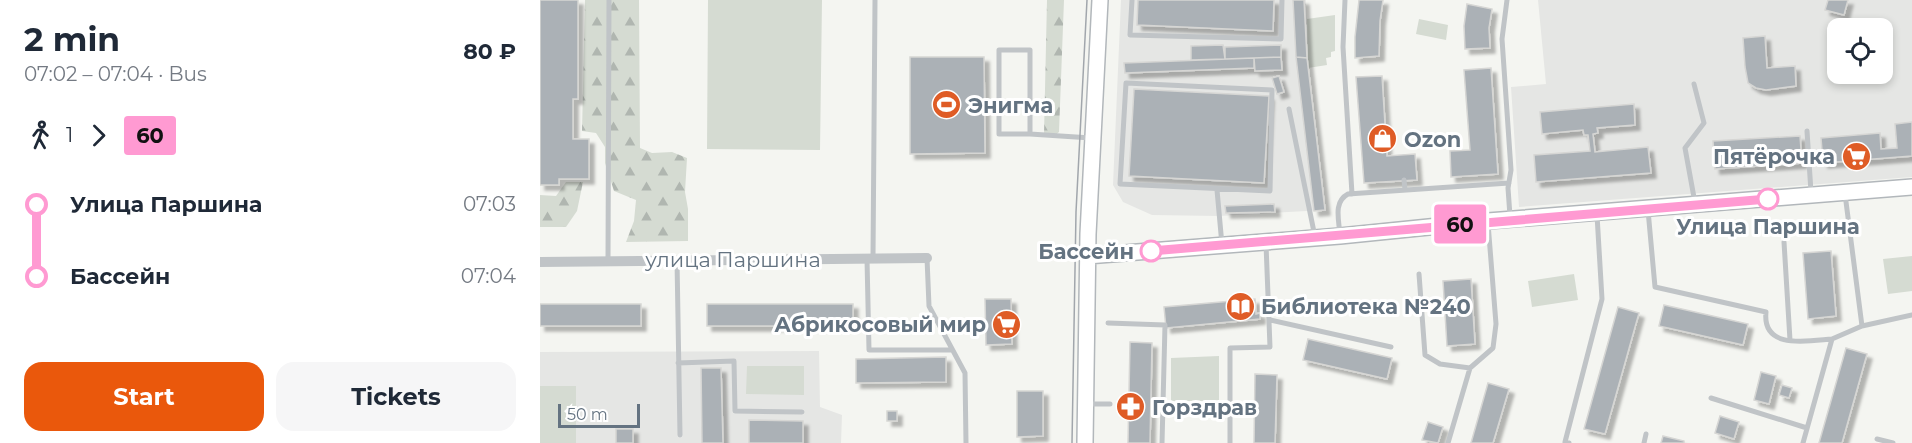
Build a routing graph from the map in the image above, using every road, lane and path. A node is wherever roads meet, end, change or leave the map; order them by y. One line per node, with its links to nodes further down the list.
1 (609, 0): 36 (lane)
2 (875, 0): 35 (lane)
3 (1100, 0): 12 (street)
4 (1132, 0): 5 (lane)
5 (1282, 0)
6 (1345, 0): 21 (lane)
7 (1507, 0): 15 (lane)
8 (1694, 84): 23 (lane)
9 (1289, 110): 29 (lane)
10 (1807, 131): 22 (lane)
11 (1030, 134): 11 (lane); 12 (lane)
12 (1093, 138): 33 (street)
13 (1464, 177): 16 (lane)
14 (1404, 180): 19 (lane)
15 (1509, 183): 16 (lane); 26 (lane)
16 (1465, 186): 19 (lane)
17 (1912, 187): 20 (street)
18 (1217, 190): 18 (lane); 32 (lane)
19 (1405, 190): 21 (lane)
20 (1845, 192): 22 (street); 43 (lane)
21 (1352, 194): 28 (lane)
22 (1812, 195): 23 (street)
23 (1696, 204): 24 (street)
24 (1648, 208): 25 (street); 45 (lane)
25 (1597, 212): 26 (street); 63 (lane)
26 (1510, 219): 27 (street)
27 (1488, 221): 28 (street); 49 (lane)
28 (1340, 236): 29 (street)
29 (1315, 238): 30 (street)
30 (1266, 242): 32 (street); 41 (lane)
31 (1784, 242): 45 (lane)
32 (1223, 246): 33 (street)
33 (1087, 256): 51 (street)
34 (927, 258): 35 (street, улица Паршина); 47 (lane)
35 (870, 259): 37 (street, улица Паршина); 47 (lane)
36 (608, 260): 37 (street, улица Паршина); 38 (street, улица Паршина)
37 (677, 260): 48 (lane)
38 (540, 262)
39 (1419, 273): 49 (lane)
40 (1912, 315): 43 (lane)
41 (1270, 320): 46 (lane); 61 (lane)
42 (1108, 323): 60 (lane)
43 (1862, 326): 44 (lane)
44 (1832, 339): 45 (lane); 54 (lane)
45 (1790, 340)
46 (1391, 347)
47 (952, 350): 58 (lane)
48 (678, 363): 53 (lane); 56 (lane)
49 (1470, 368): 62 (lane)
50 (1711, 399): 54 (lane)
51 (1085, 404): 52 (lane); 59 (street)
52 (1110, 404)
53 (802, 412)
54 (1808, 428): 65 (lane)
55 (1647, 434): 64 (lane)
56 (680, 435)
57 (1877, 439): 66 (lane)
58 (966, 443)
59 (1085, 443)
60 (1162, 443)
61 (1230, 443)
62 (1448, 443)
63 (1569, 443)
64 (1644, 443)
65 (1803, 443)
66 (1893, 443)

